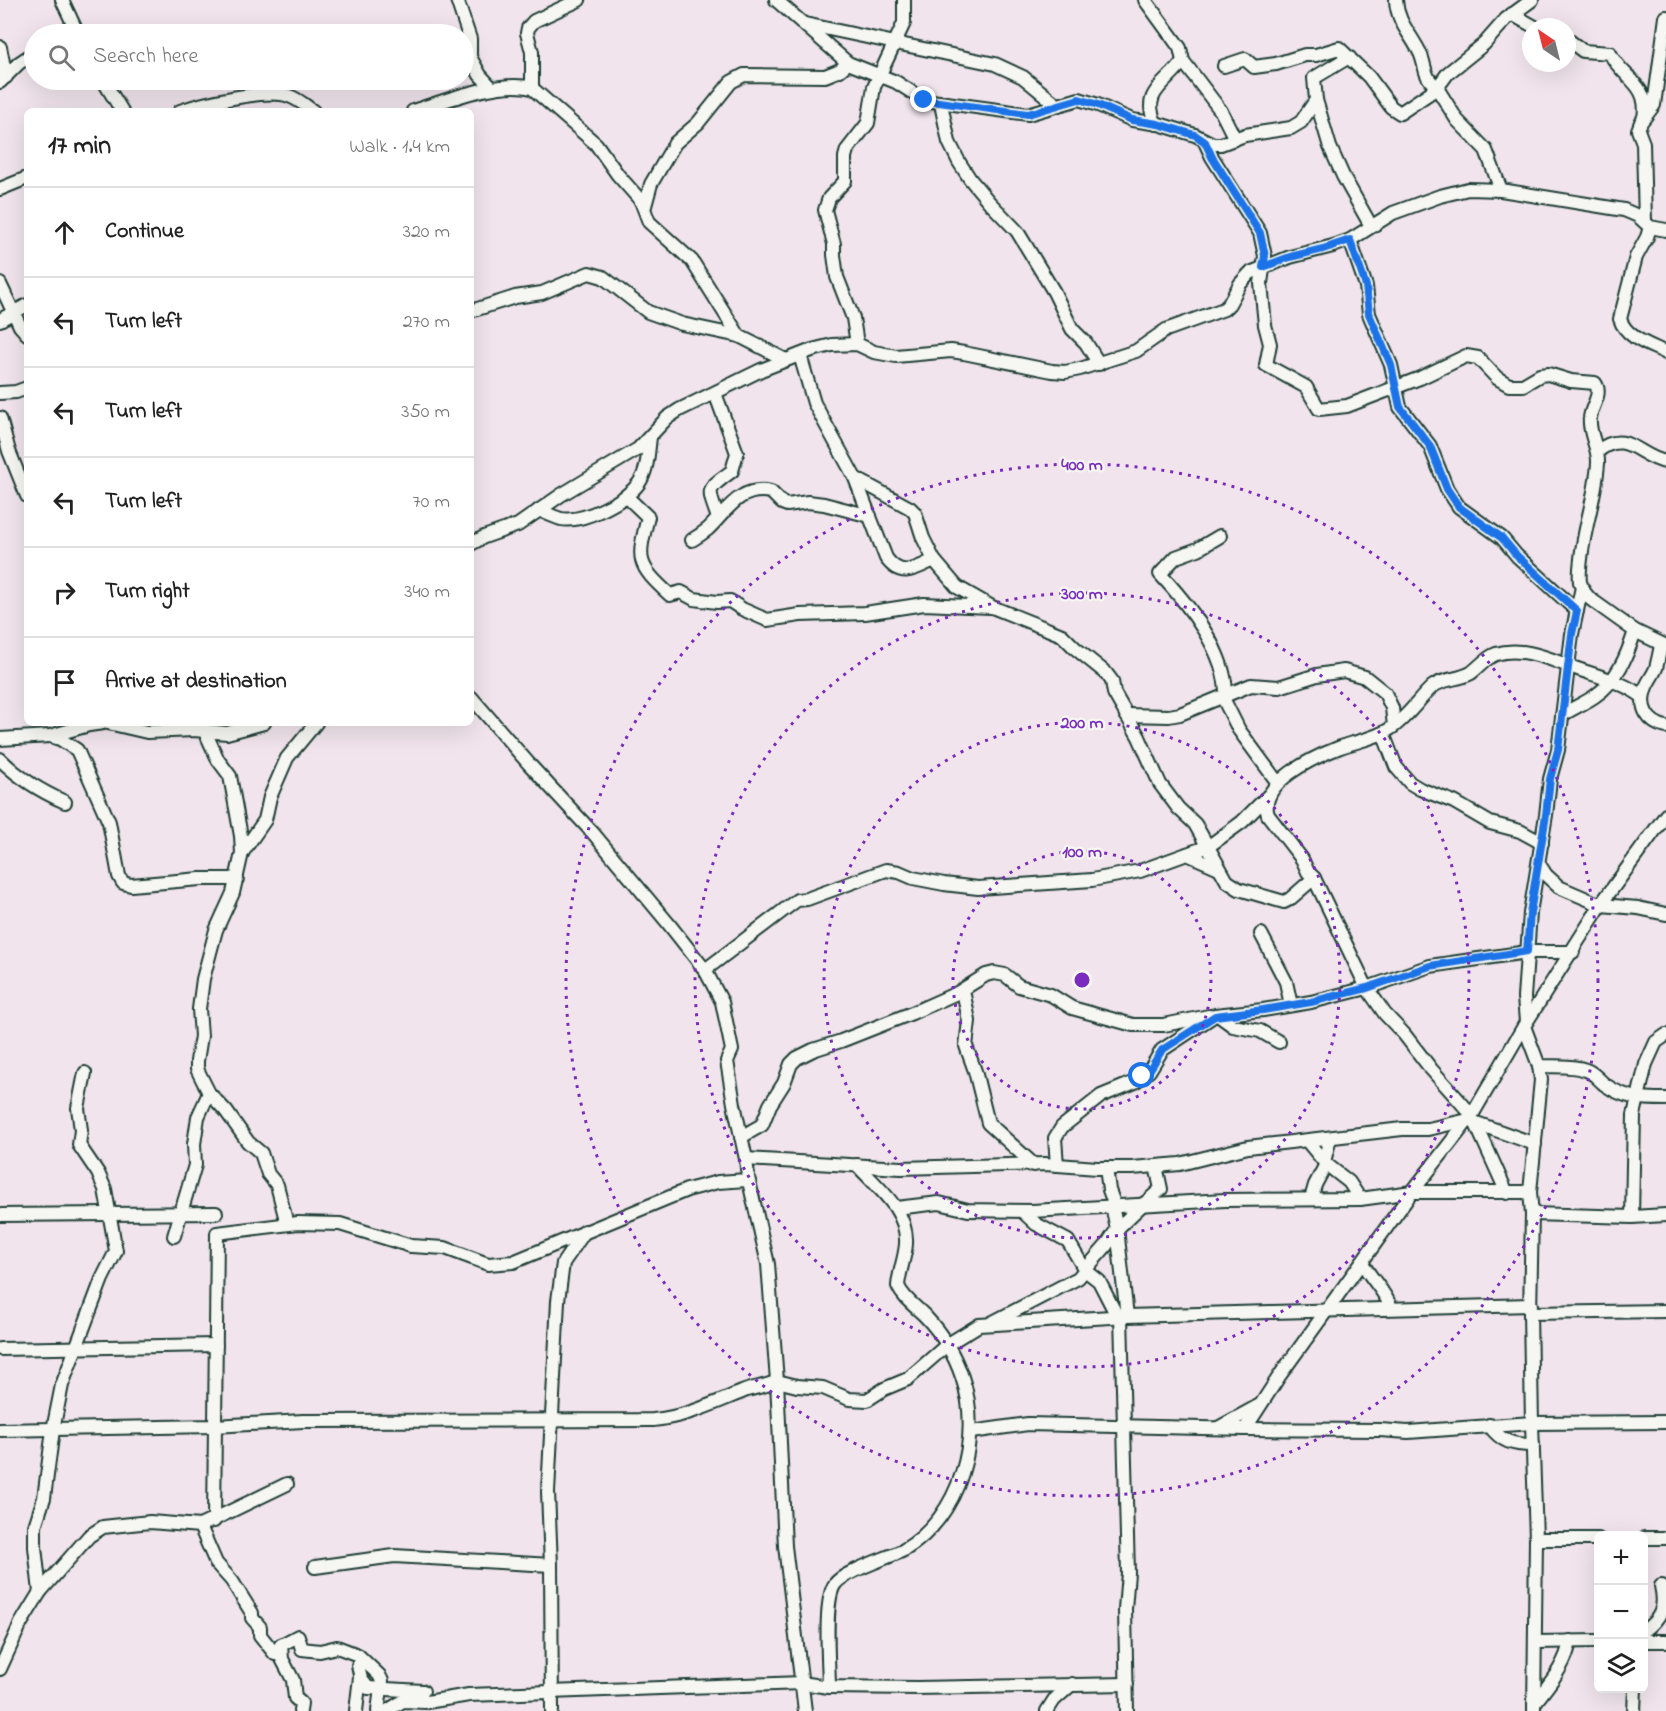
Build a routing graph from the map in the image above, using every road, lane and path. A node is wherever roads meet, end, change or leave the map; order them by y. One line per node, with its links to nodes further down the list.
1 (62, 0): 12 (street)
2 (457, 0): 13 (street)
3 (579, 0): 27 (street)
4 (776, 0): 14 (street)
5 (904, 0): 15 (street)
6 (1145, 0): 20 (street)
7 (1396, 0): 28 (street)
8 (1532, 0): 9 (street)
9 (1512, 14): 11 (street); 28 (street)
10 (1666, 17): 37 (street)
11 (1522, 20)
12 (72, 24)
13 (465, 24)
14 (804, 24): 15 (street); 21 (street)
15 (894, 42): 24 (street); 32 (street)
16 (1576, 46): 37 (street)
17 (0, 47): 25 (street)
18 (1349, 57): 23 (street); 28 (street); 30 (street)
19 (24, 60): 25 (street)
20 (1183, 61): 38 (street); 39 (street)
21 (848, 63): 24 (street); 44 (street)
22 (474, 64): 26 (street)
23 (1224, 66)
24 (878, 74): 31 (street); 57 (street)
25 (3, 79)
26 (492, 88): 27 (street); 36 (street)
27 (532, 88): 44 (street)
28 (1437, 88): 43 (street)
29 (109, 90): 33 (street)
30 (1316, 100): 39 (street); 46 (street)
31 (941, 104): 32 (street); 61 (street)
32 (1057, 105): 38 (street)
33 (120, 108)
34 (191, 108): 35 (street)
35 (309, 108)
36 (423, 108)
37 (1644, 118): 45 (street)
38 (1156, 124): 40 (street)
39 (1235, 139): 40 (street)
40 (1205, 142): 49 (street)
41 (24, 179): 42 (street)
42 (0, 189)
43 (1501, 190): 45 (street); 46 (street)
44 (645, 206): 56 (street)
45 (1647, 224): 47 (street); 58 (street)
46 (1371, 226): 48 (street)
47 (1666, 230)
48 (1350, 240): 49 (street); 62 (street)
49 (1263, 267): 61 (street); 62 (street)
50 (0, 284): 53 (street)
51 (24, 306): 53 (street)
52 (474, 310): 56 (street)
53 (14, 312): 54 (street); 55 (street)
54 (0, 320)
55 (24, 331)
56 (739, 336): 60 (street)
57 (857, 344): 59 (street); 61 (street)
58 (1666, 353)
59 (800, 355): 60 (street); 70 (street)
60 (786, 360): 65 (street)
61 (1099, 364)
62 (1396, 388): 68 (street); 82 (street)
63 (24, 389): 64 (street)
64 (0, 393)
65 (715, 393): 67 (street); 75 (street)
66 (0, 418): 71 (street)
67 (650, 437): 72 (street); 73 (street)
68 (1598, 451): 69 (street); 80 (street)
69 (1666, 462)
70 (855, 478): 74 (street); 79 (street)
71 (24, 488)
72 (626, 496): 73 (street); 81 (street)
73 (539, 510): 78 (street)
74 (870, 516): 75 (street); 79 (street)
75 (718, 518): 77 (street)
76 (1220, 536): 87 (street)
77 (692, 540)
78 (474, 542)
79 (934, 561): 81 (street)
80 (1582, 587): 82 (street); 83 (street)
81 (992, 607): 90 (street)
82 (1577, 611): 85 (street)
83 (1635, 631): 84 (street); 86 (street)
84 (1664, 645): 88 (street)
85 (1568, 666): 86 (street); 91 (street); 98 (street)
86 (1612, 681): 88 (street); 91 (street)
87 (1224, 697): 90 (street); 98 (street); 102 (street)
88 (1643, 698): 97 (street)
89 (474, 700): 119 (street)
90 (1126, 715): 107 (street)
91 (1562, 715): 106 (street)
92 (85, 726): 99 (street)
93 (121, 726): 96 (street)
94 (254, 726): 96 (street)
95 (314, 726): 108 (street)
96 (203, 727): 108 (street)
97 (1666, 727)
98 (1388, 730): 102 (street); 106 (street)
99 (50, 736): 100 (street); 113 (street)
100 (2, 740)
101 (0, 759): 104 (street)
102 (1278, 783): 103 (street)
103 (1269, 795): 107 (street); 112 (street)
104 (65, 802)
105 (1666, 815): 114 (street)
106 (1542, 843): 110 (street)
107 (1209, 846): 109 (street); 111 (street)
108 (242, 853): 113 (street)
109 (1187, 854): 111 (street); 119 (street)
110 (1539, 864): 114 (street); 117 (street)
111 (1219, 868): 112 (street)
112 (1314, 878): 120 (street)
113 (237, 879): 129 (street)
114 (1601, 905): 115 (street); 118 (street)
115 (1666, 914)
116 (1261, 934): 122 (street)
117 (1527, 951): 118 (street); 120 (street); 124 (street)
118 (1573, 952): 124 (street)
119 (705, 970): 133 (street)
120 (1367, 988): 122 (street); 132 (street)
121 (963, 990): 123 (street); 133 (street); 140 (street)
122 (1291, 1005): 123 (street)
123 (1216, 1015): 126 (street); 141 (street)
124 (1525, 1024): 127 (street); 132 (street)
125 (1666, 1035): 130 (street)
126 (1279, 1042)
127 (1539, 1066): 130 (street); 136 (street)
128 (85, 1073): 156 (street)
129 (209, 1093): 157 (street); 163 (street)
130 (1638, 1099): 131 (street); 162 (street)
131 (1666, 1099)
132 (1472, 1120): 134 (street); 136 (street); 147 (street); 149 (street)
133 (741, 1137): 137 (street)
134 (1330, 1138): 135 (street); 138 (street)
135 (1307, 1141): 138 (street); 142 (street)
136 (1535, 1144): 148 (street)
137 (746, 1159): 139 (street); 145 (street)
138 (1325, 1163): 150 (street); 151 (street)
139 (857, 1165): 140 (street); 154 (street)
140 (1034, 1165): 141 (street)
141 (1057, 1165): 144 (street)
142 (1173, 1165): 143 (street); 146 (street)
143 (1156, 1166): 144 (street); 146 (street)
144 (1106, 1168): 153 (street)
145 (748, 1177): 165 (street); 179 (street)
146 (1161, 1187): 152 (street)
147 (1412, 1192): 149 (street); 150 (street); 167 (street)
148 (1530, 1192): 149 (street); 159 (street)
149 (1507, 1193)
150 (1360, 1198): 151 (street)
151 (1311, 1199): 152 (street)
152 (1144, 1204): 153 (street); 164 (street)
153 (1114, 1206): 155 (street); 164 (street)
154 (896, 1208): 155 (street); 175 (street)
155 (1022, 1211): 168 (street)
156 (110, 1213): 157 (street); 160 (street); 178 (street)
157 (181, 1213): 158 (street); 166 (street)
158 (216, 1213)
159 (1532, 1214): 162 (street); 170 (street)
160 (0, 1215)
161 (1666, 1215): 162 (street)
162 (1632, 1216)
163 (286, 1224): 165 (street); 176 (street)
164 (1117, 1229): 168 (street); 173 (street)
165 (585, 1230): 181 (street)
166 (174, 1236)
167 (1362, 1262): 169 (street); 171 (street)
168 (1085, 1270): 173 (street); 174 (street)
169 (1391, 1308): 170 (street); 171 (street)
170 (1531, 1309): 172 (street); 183 (street)
171 (1328, 1310): 173 (street); 180 (street)
172 (1666, 1311)
173 (1122, 1316): 174 (street); 186 (street)
174 (990, 1324): 175 (street)
175 (948, 1344): 179 (street); 191 (street)
176 (216, 1345): 178 (street); 185 (street)
177 (0, 1348): 178 (street)
178 (77, 1348): 190 (street)
179 (777, 1381): 181 (street); 212 (street)
180 (1260, 1405): 187 (street); 188 (street)
181 (553, 1421): 185 (street); 200 (street)
182 (1666, 1422): 183 (street)
183 (1532, 1423): 184 (street); 192 (street)
184 (1489, 1425): 188 (street); 192 (street)
185 (214, 1426): 190 (street); 194 (street)
186 (1125, 1426): 187 (street); 191 (street); 214 (street)
187 (1217, 1428): 188 (street)
188 (1245, 1429)
189 (0, 1430): 190 (street)
190 (53, 1430): 203 (street)
191 (971, 1432): 215 (street)
192 (1533, 1445): 198 (street)
193 (287, 1484): 194 (street)
194 (214, 1521): 195 (street)
195 (200, 1526): 203 (street); 210 (street)
196 (1648, 1538): 197 (street)
197 (1666, 1538)
198 (1536, 1539): 199 (street); 209 (street)
199 (1594, 1539)
200 (551, 1565): 201 (street); 217 (street)
201 (315, 1567)
202 (1661, 1586): 204 (street)
203 (40, 1592): 211 (street)
204 (1648, 1627)
205 (1570, 1641): 206 (street); 209 (street); 220 (street)
206 (1594, 1641)
207 (1648, 1641): 208 (street)
208 (1666, 1641)
209 (1536, 1642): 220 (street)
210 (281, 1645): 216 (street); 221 (street)
211 (0, 1669)
212 (801, 1683): 215 (street); 217 (street); 226 (street)
213 (1072, 1684): 214 (street); 215 (street); 227 (street)
214 (1127, 1684): 228 (street)
215 (829, 1688)
216 (381, 1690): 218 (street); 222 (street); 223 (street)
217 (553, 1690): 224 (street); 225 (street)
218 (423, 1691)
219 (1635, 1693): 229 (street)
220 (1534, 1708)
221 (300, 1711)
222 (356, 1711)
223 (378, 1711)
224 (387, 1711)
225 (552, 1711)
226 (805, 1711)
227 (1047, 1711)
228 (1127, 1711)
229 (1634, 1711)

